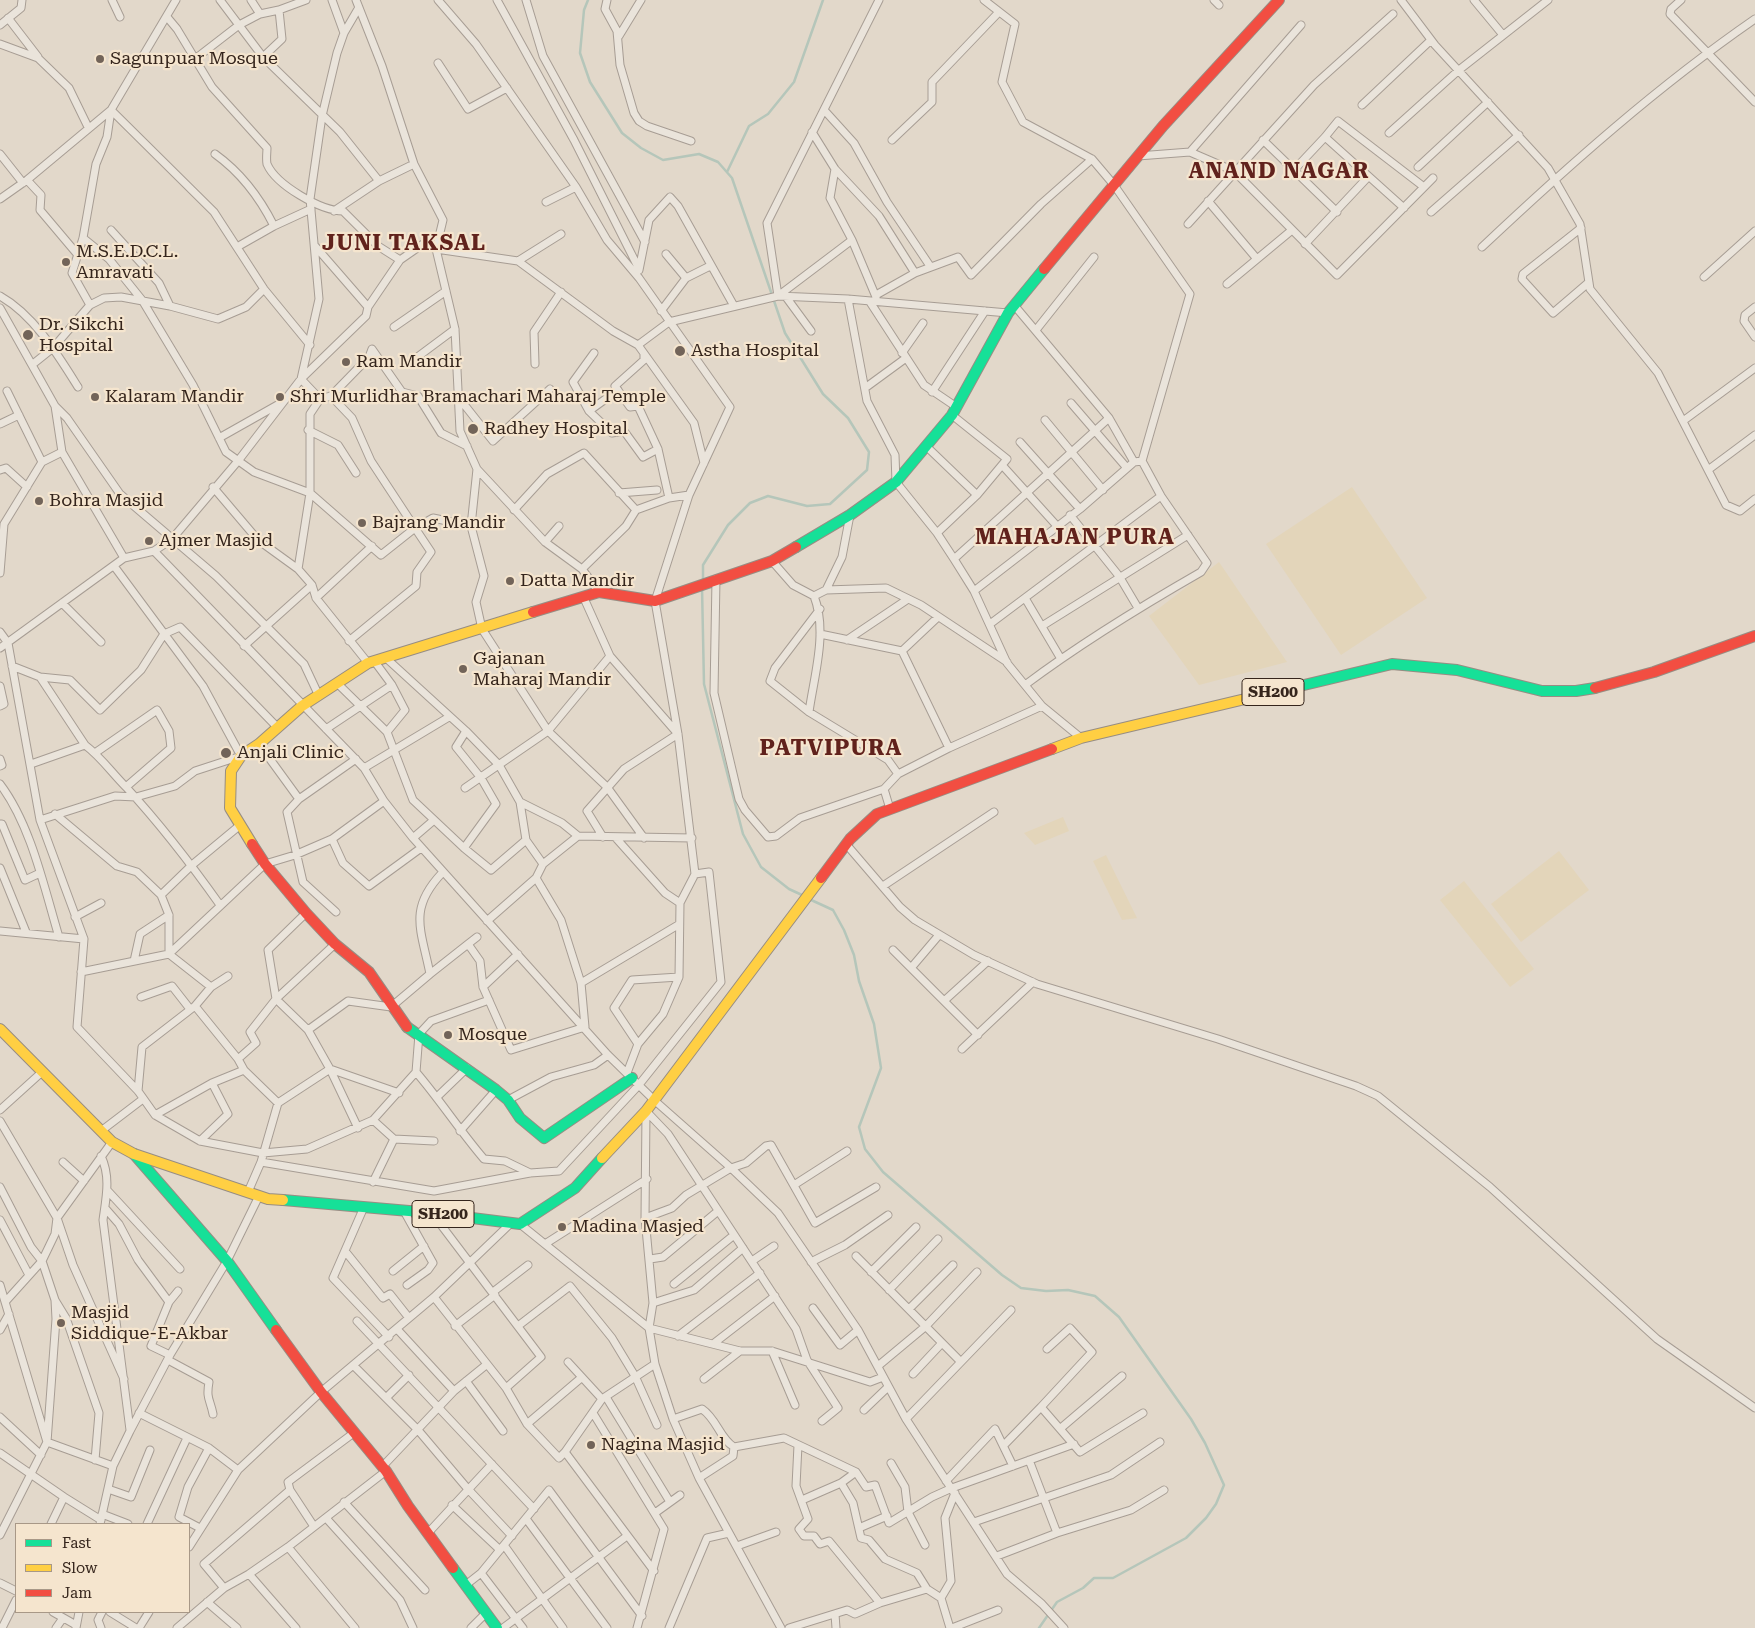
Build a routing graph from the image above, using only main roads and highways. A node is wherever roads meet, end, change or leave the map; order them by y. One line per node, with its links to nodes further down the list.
1 (1279, 0): 4 (main road)
2 (1755, 636): 5 (main road, SH200)
3 (0, 1029): 5 (main road, SH200)
4 (632, 1079)
5 (134, 1154): 6 (main road)
6 (497, 1628)

